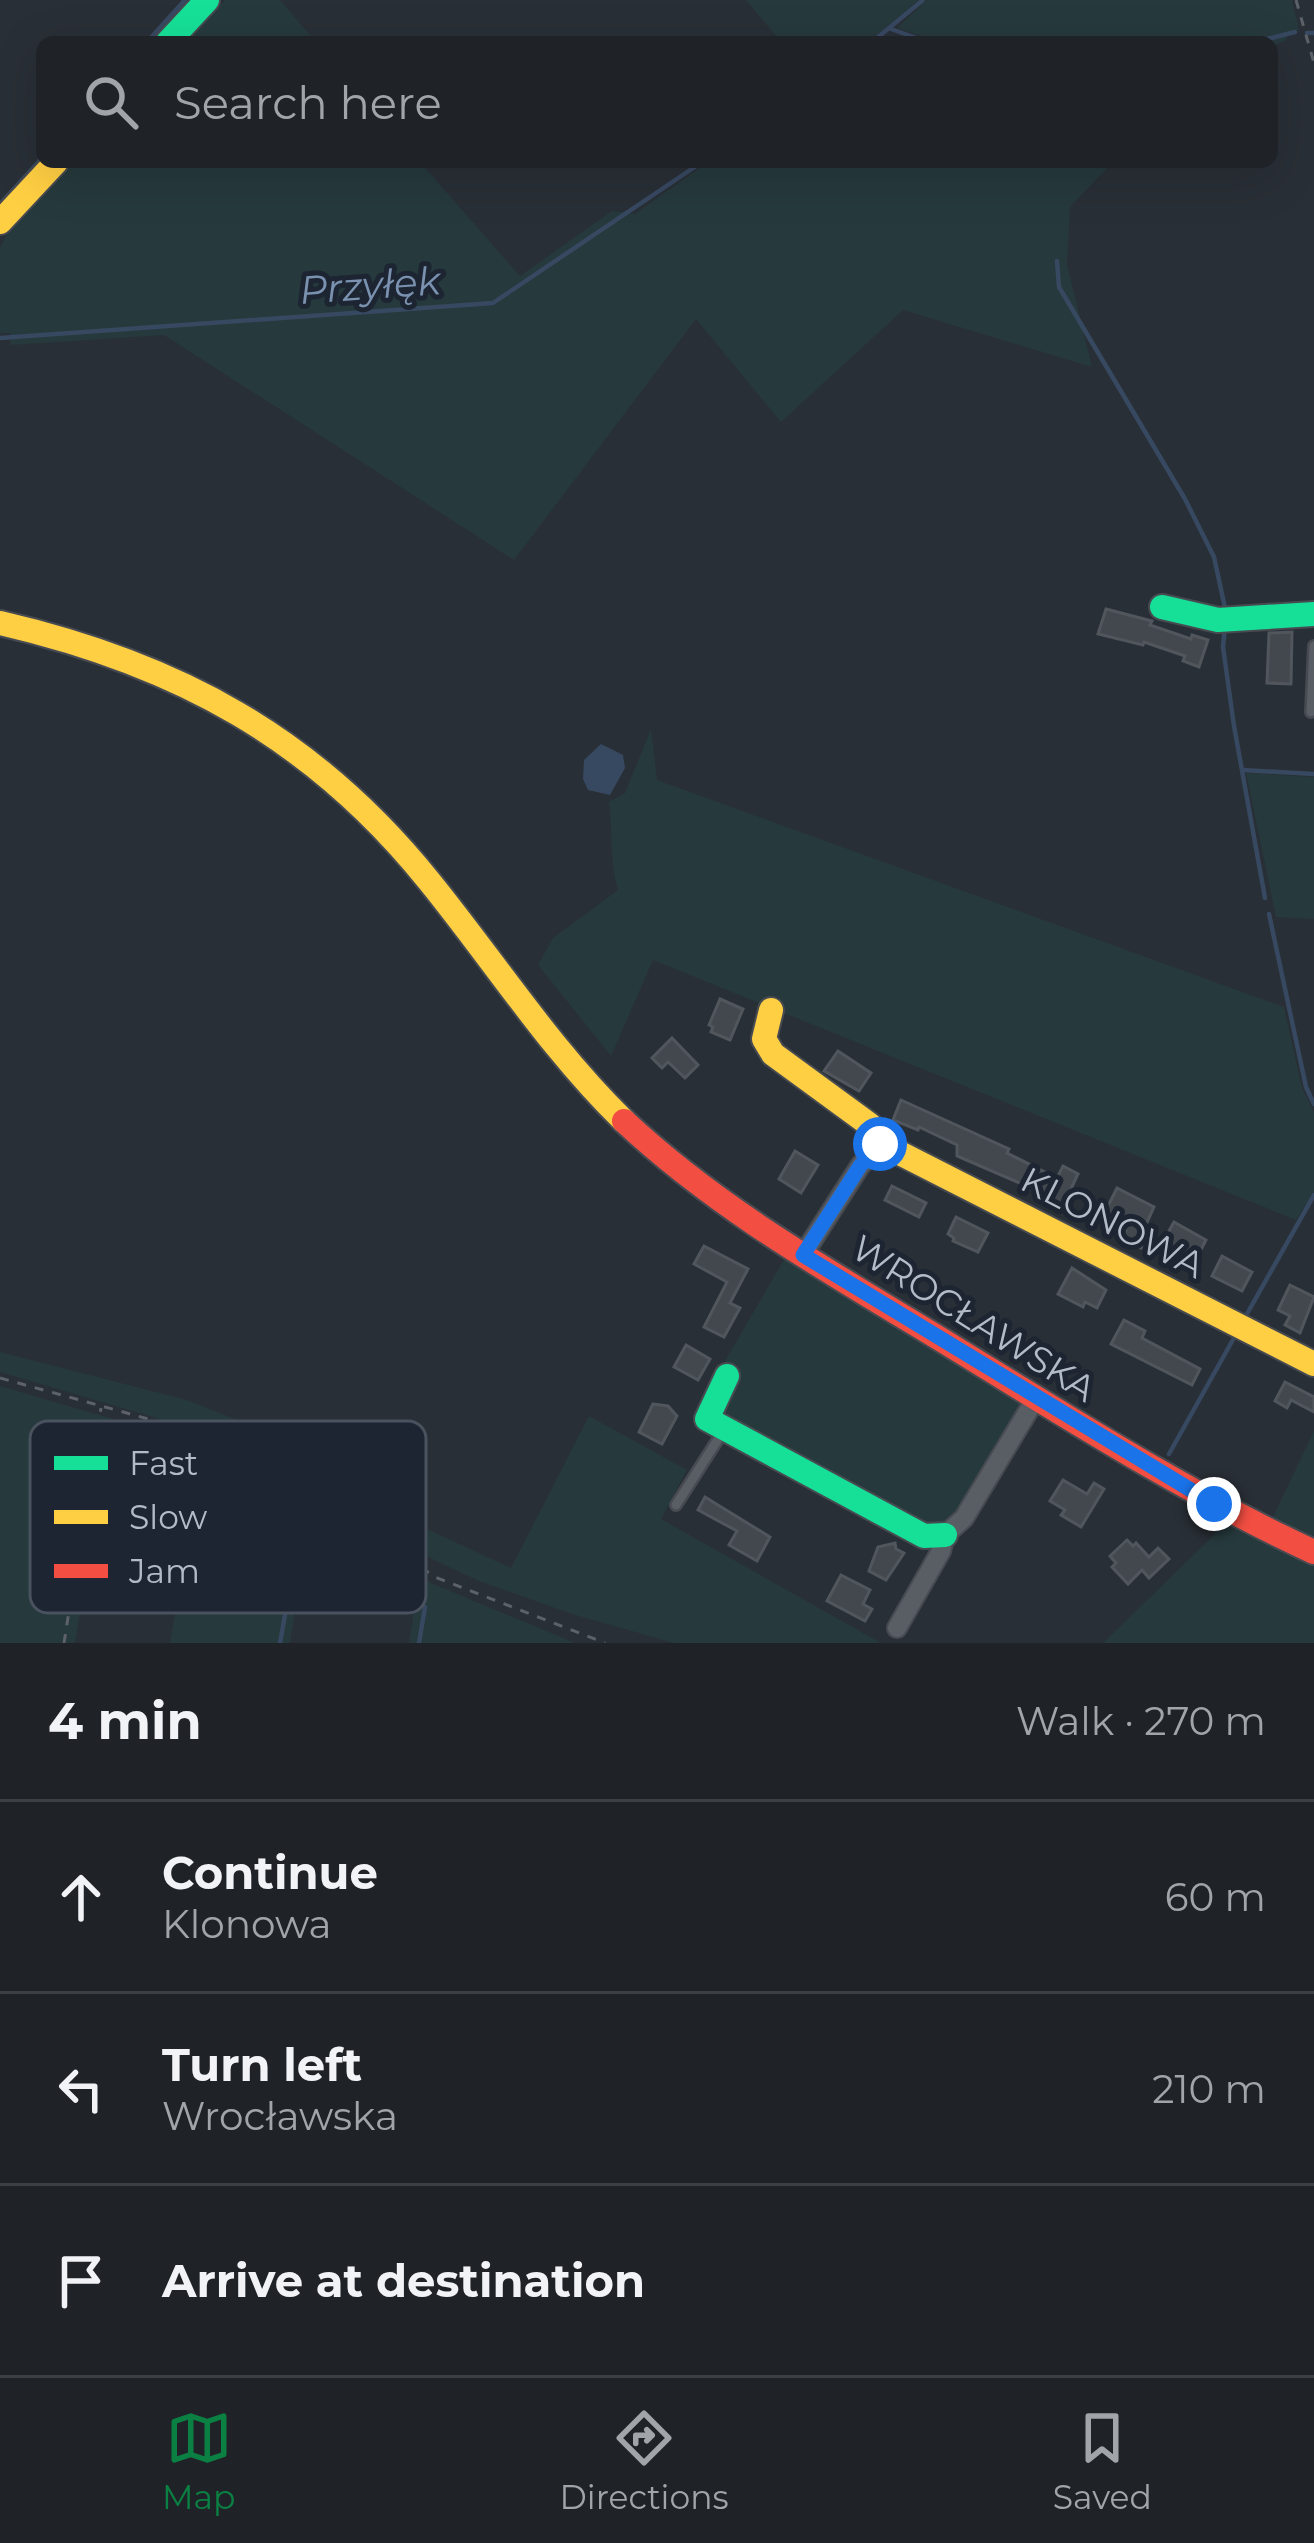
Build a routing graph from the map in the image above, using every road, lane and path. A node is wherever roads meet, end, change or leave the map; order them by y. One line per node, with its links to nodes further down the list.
1 (207, 0): 3 (street)
2 (1296, 0): 4 (path)
3 (174, 36)
4 (1314, 63)
5 (50, 168): 6 (street)
6 (0, 222)
7 (1162, 607): 8 (street)
8 (1314, 614)
9 (0, 623): 14 (street, WROCŁAWSKA)
10 (1314, 646): 11 (lane)
11 (1311, 712)
12 (771, 1010): 13 (street, KLONOWA)
13 (880, 1144): 14 (street); 15 (street, KLONOWA)
14 (803, 1255): 18 (street, WROCŁAWSKA)
15 (1314, 1364)
16 (727, 1376): 22 (street)
17 (0, 1378): 19 (path)
18 (1036, 1398): 24 (street); 25 (street, WROCŁAWSKA)
19 (101, 1406): 20 (path); 21 (path)
20 (99, 1421)
21 (158, 1421)
22 (725, 1428): 23 (lane); 24 (street)
23 (676, 1504)
24 (945, 1534): 28 (street)
25 (1314, 1552)
26 (426, 1571): 30 (path)
27 (69, 1613): 29 (path)
28 (897, 1628)
29 (64, 1643)
30 (604, 1643)

